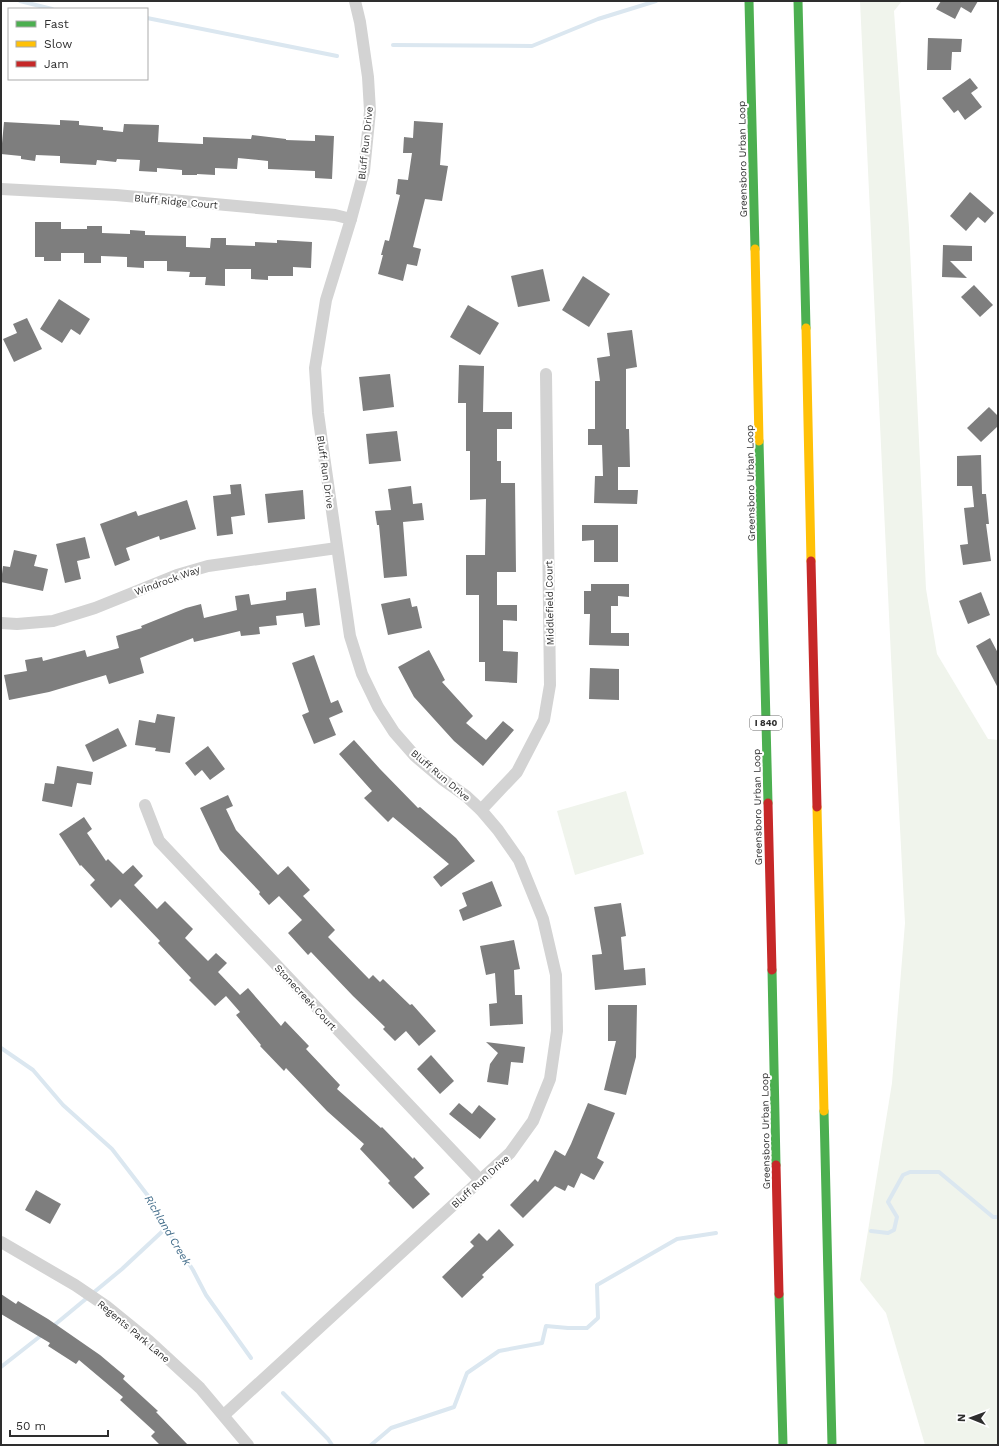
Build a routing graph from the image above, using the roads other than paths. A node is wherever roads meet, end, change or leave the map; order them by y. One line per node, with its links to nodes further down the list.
1 (354, 1): 5 (street, Bluff Run Drive)
2 (749, 1): 15 (highway, Greensboro Urban Loop / I 840)
3 (798, 1): 16 (highway)
4 (1, 191): 5 (street, Bluff Ridge Court)
5 (351, 219): 7 (street, Bluff Run Drive)
6 (546, 374): 10 (street, Middlefield Court)
7 (337, 548): 8 (street, Windrock Way); 10 (street, Bluff Run Drive)
8 (1, 623)
9 (145, 805): 11 (street, Stonecreek Court)
10 (481, 810): 11 (street, Bluff Run Drive)
11 (480, 1180): 13 (street, Bluff Run Drive)
12 (1, 1242): 13 (street, Regents Park Lane)
13 (224, 1415): 14 (street, Regents Park Lane)
14 (248, 1445)
15 (783, 1445)
16 (832, 1445)

